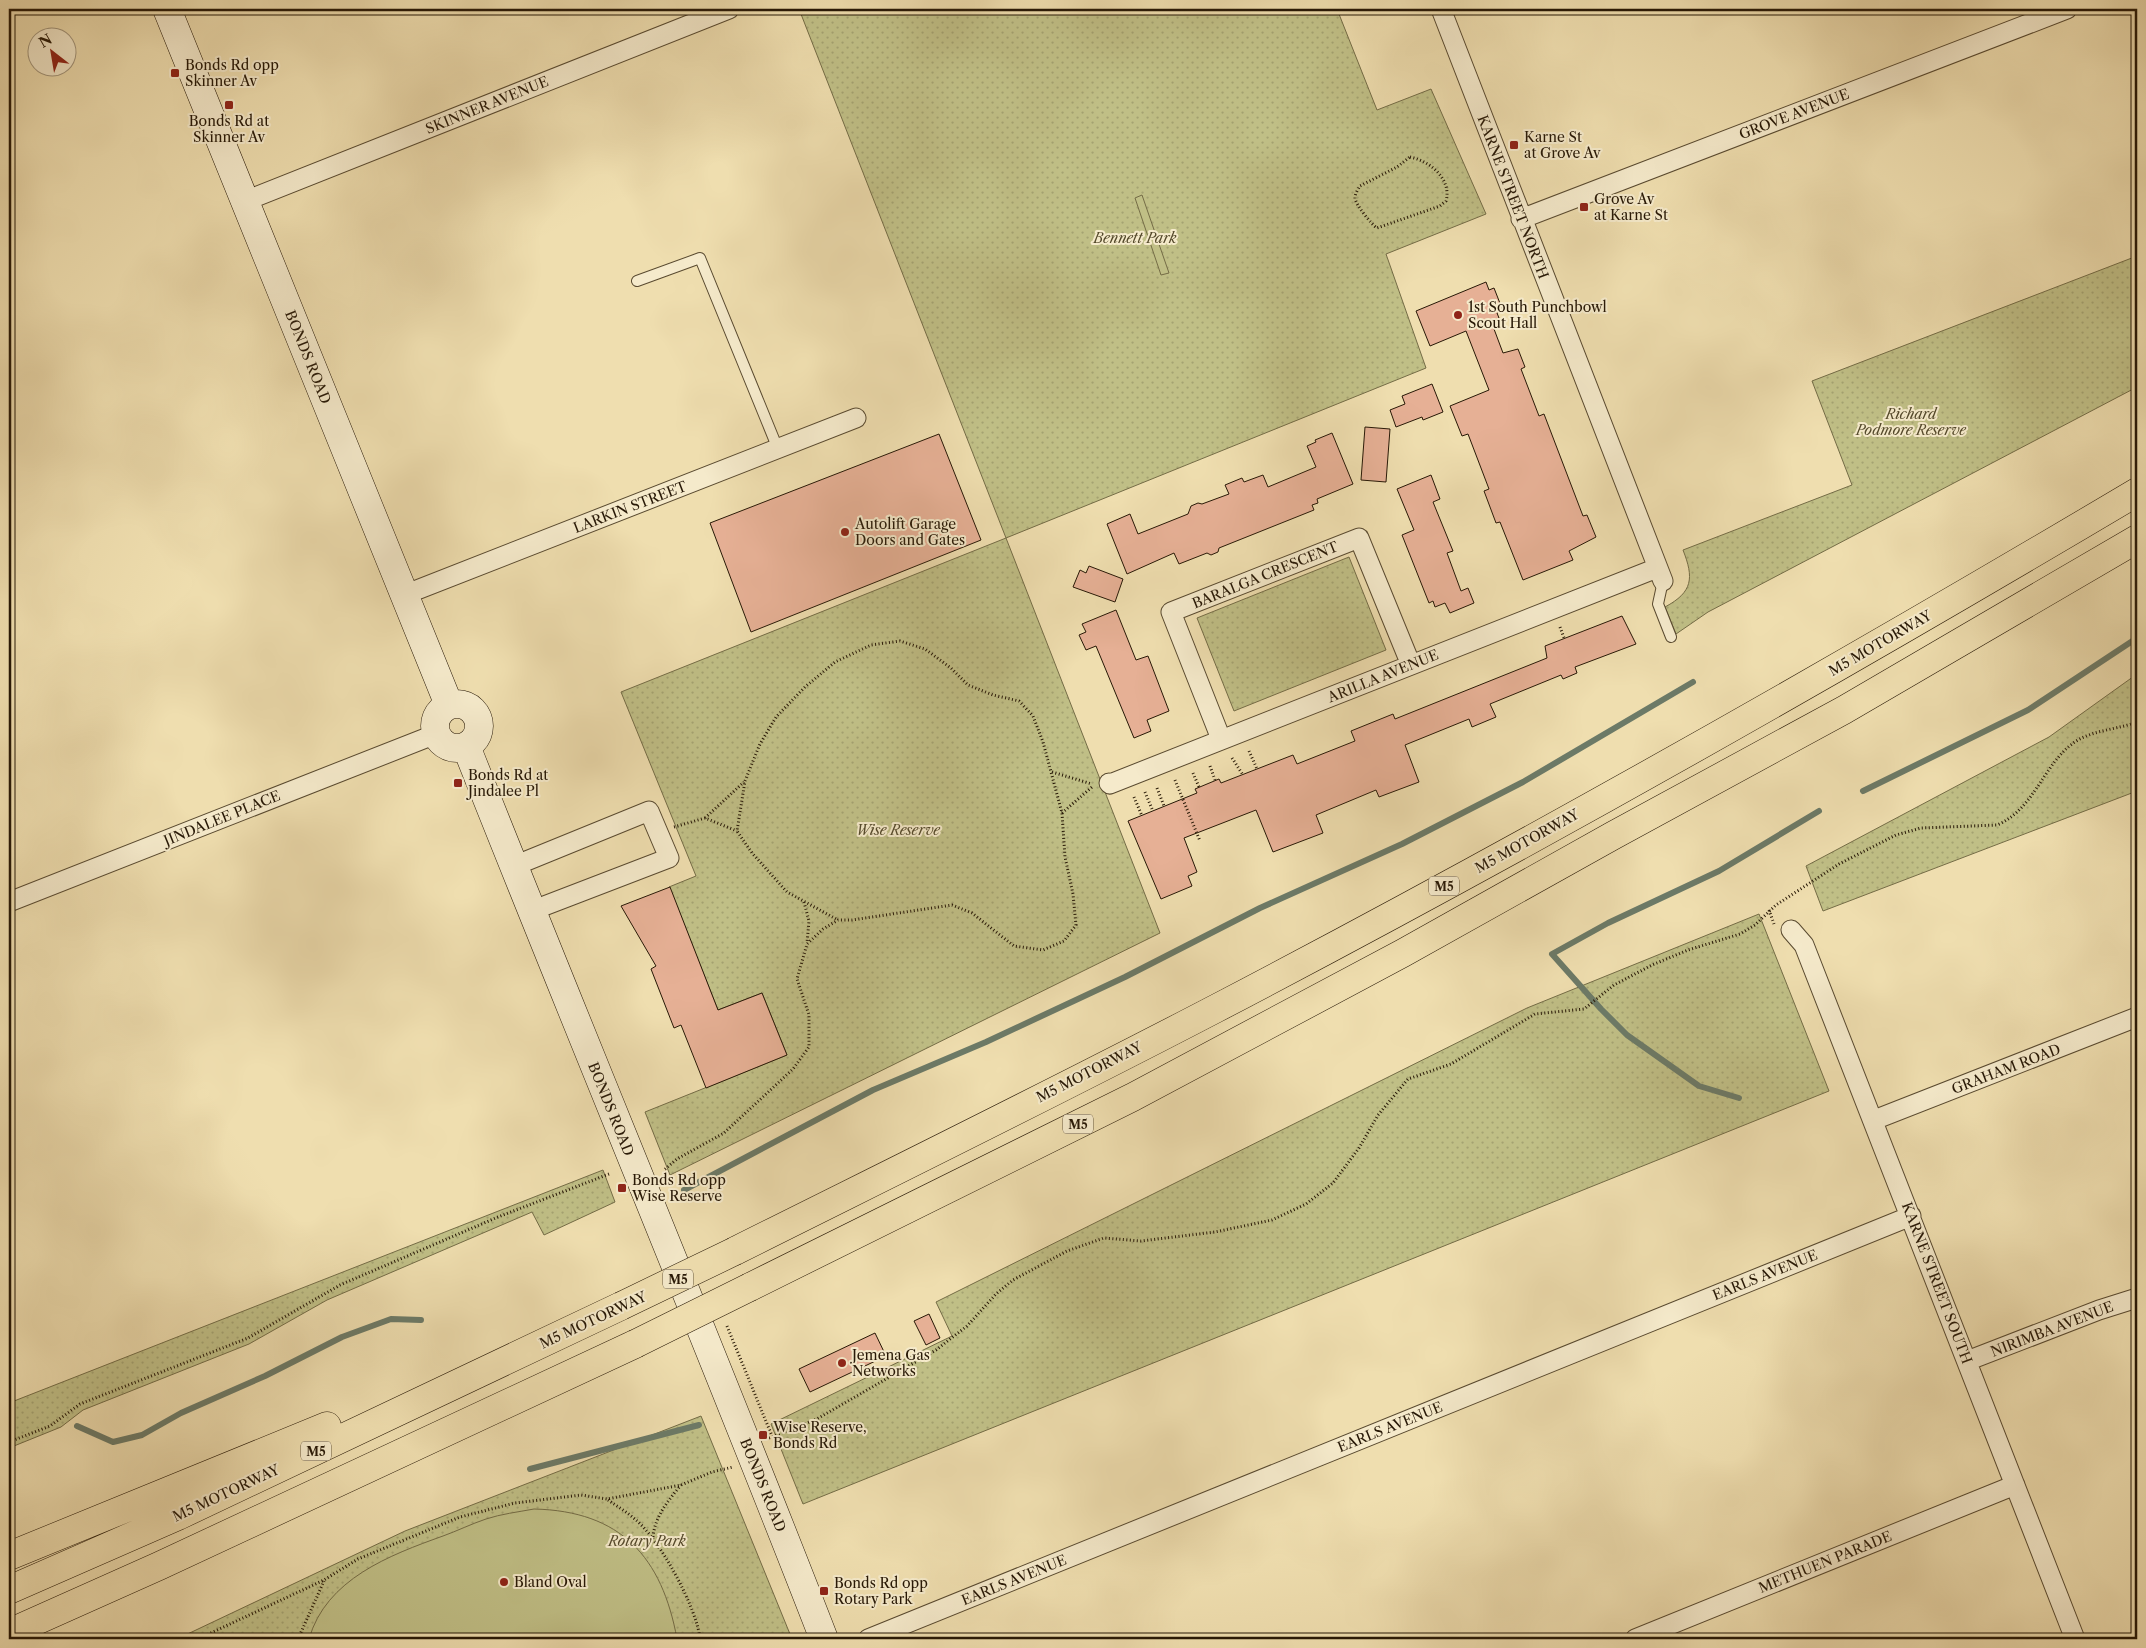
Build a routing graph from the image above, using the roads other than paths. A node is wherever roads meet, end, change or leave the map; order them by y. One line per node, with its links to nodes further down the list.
1 (167, 9): 5 (main road, BONDS ROAD)
2 (729, 9): 5 (street, SKINNER AVENUE)
3 (1441, 9): 6 (street, KARNE STREET NORTH)
4 (2067, 9): 6 (street, GROVE AVENUE)
5 (245, 201): 13 (main road, BONDS ROAD)
6 (1521, 219): 12 (street, KARNE STREET NORTH)
7 (637, 281): 9 (lane)
8 (856, 418): 9 (street, LARKIN STREET)
9 (778, 449): 13 (street, LARKIN STREET)
10 (2137, 492): 29 (highway, M5 MOTORWAY / M5, bridge)
11 (2137, 539): 33 (highway, M5, bridge)
12 (1660, 574): 14 (lane); 15 (street, ARILLA AVENUE)
13 (404, 595): 16 (main road, BONDS ROAD)
14 (1671, 637)
15 (1411, 665): 18 (street, ARILLA AVENUE); 18 (street, BARALGA CRESCENT)
16 (449, 705): 17 (main road); 19 (main road)
17 (436, 734): 19 (main road); 22 (street, JINDALEE PLACE)
18 (1222, 739): 20 (street, ARILLA AVENUE)
19 (466, 746): 21 (main road, BONDS ROAD)
20 (1102, 784)
21 (514, 866): 23 (main road, BONDS ROAD); 23 (street)
22 (9, 902)
23 (532, 911): 37 (main road, BONDS ROAD)
24 (1791, 930): 26 (street, KARNE STREET SOUTH)
25 (2137, 1017): 26 (street, GRAHAM ROAD)
26 (1874, 1120): 27 (street, KARNE STREET SOUTH)
27 (1911, 1216): 30 (street, KARNE STREET SOUTH); 38 (street, EARLS AVENUE)
28 (2137, 1298): 30 (street, NIRIMBA AVENUE)
29 (621, 1306): 32 (highway, M5); 34 (highway, M5 MOTORWAY / M5)
30 (1967, 1361): 31 (street, KARNE STREET SOUTH)
31 (2016, 1485): 39 (street, METHUEN PARADE); 40 (street, KARNE STREET SOUTH)
32 (9, 1556)
33 (160, 1566): 35 (highway, M5); 36 (highway, M5)
34 (9, 1590)
35 (9, 1633)
36 (29, 1639)
37 (824, 1639)
38 (868, 1639)
39 (1635, 1639)
40 (2075, 1639)

